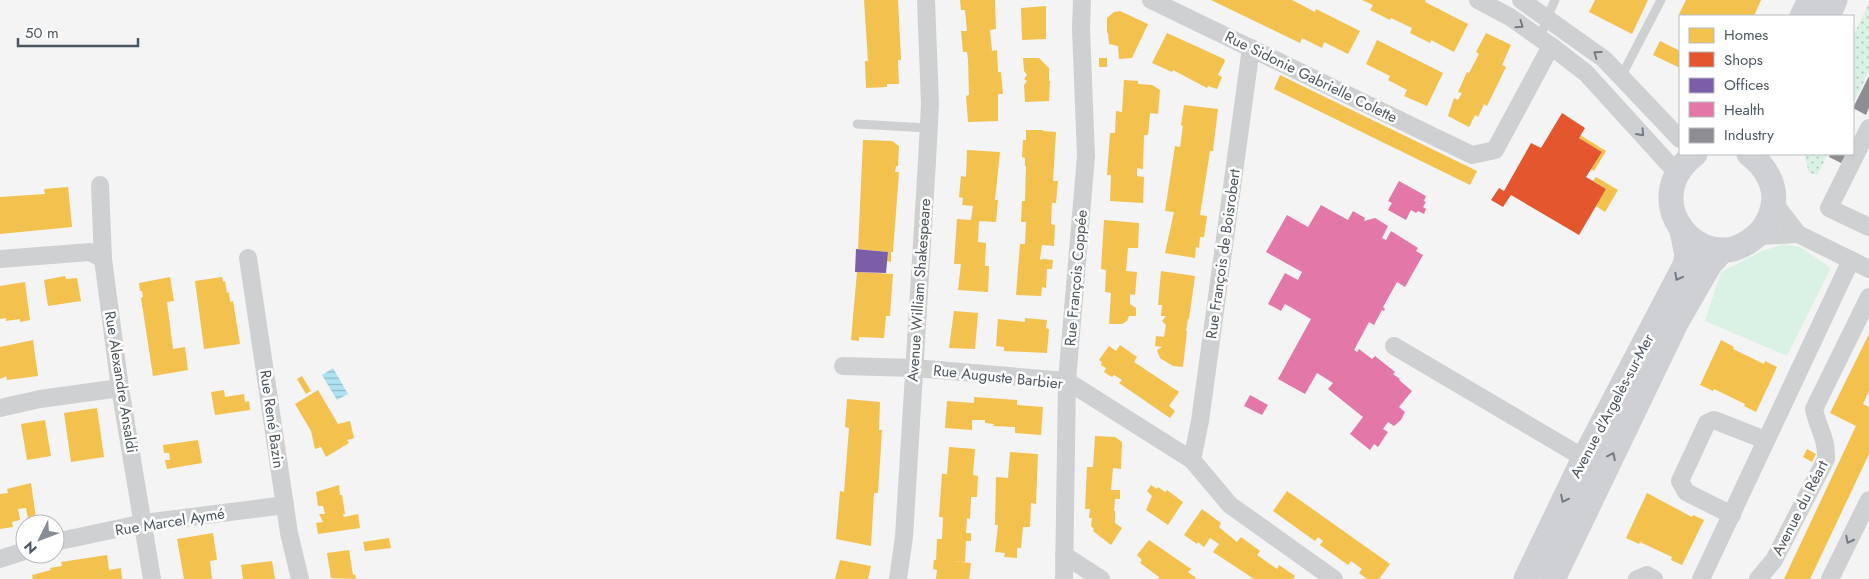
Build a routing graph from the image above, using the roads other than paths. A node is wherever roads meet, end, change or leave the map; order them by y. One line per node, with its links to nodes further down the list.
1 (926, 0): 17 (street, Avenue William Shakespeare)
2 (1082, 0): 40 (street, Rue François Coppée)
3 (1150, 0): 14 (street, Rue Sidonie Gabrielle Colette)
4 (1478, 0): 13 (street, one-way to 13)
5 (1521, 0): 12 (street)
6 (1555, 0): 12 (lane)
7 (1661, 0): 15 (lane)
8 (1810, 0): 10 (main road)
9 (1836, 0): 11 (main road)
10 (1802, 15)
11 (1828, 15)
12 (1547, 18): 13 (lane); 15 (street, one-way to 12)
13 (1546, 42): 14 (street, Rue Sidonie Gabrielle Colette); 23 (street, one-way to 23)
14 (1251, 48): 45 (street, Rue François de Boisrobert)
15 (1621, 77): 19 (street)
16 (856, 124): 17 (lane)
17 (928, 128): 39 (street, Avenue William Shakespeare)
18 (1869, 128): 26 (street)
19 (1679, 138)
20 (1694, 155): 23 (main road)
21 (1750, 155): 22 (main road)
22 (1768, 163): 25 (main road)
23 (1677, 173): 27 (main road, Avenue d'Argelès-sur-Mer)
24 (100, 185): 33 (street, Rue Alexandre Ansaldi)
25 (1774, 203): 28 (street); 29 (main road)
26 (1869, 227)
27 (1682, 231): 30 (main road); 44 (main road, Avenue d'Argelès-sur-Mer, one-way to 44)
28 (1798, 234): 29 (street); 34 (street)
29 (1758, 236): 30 (main road)
30 (1723, 250): 61 (main road, Avenue d'Argelès-sur-Mer, one-way to 30)
31 (248, 258): 47 (street, Rue René Bazin)
32 (0, 259): 33 (street)
33 (103, 259): 41 (street, Rue Alexandre Ansaldi)
34 (1851, 260): 35 (street); 43 (street)
35 (1869, 269)
36 (1869, 297): 65 (street, Avenue du Réart)
37 (1394, 346): 44 (street)
38 (843, 366): 39 (street, Rue Auguste Barbier)
39 (914, 368): 40 (street, Rue Auguste Barbier); 56 (street, Avenue William Shakespeare)
40 (1066, 381): 45 (street, Rue Auguste Barbier); 52 (street, Rue François Coppée)
41 (120, 388): 42 (street); 49 (street, Rue Alexandre Ansaldi)
42 (0, 408)
43 (1765, 440): 48 (street); 48 (street)
44 (1584, 458): 60 (main road, Avenue d'Argelès-sur-Mer, one-way to 60)
45 (1192, 460): 59 (street, Rue Auguste Barbier)
46 (1869, 500): 66 (street, one-way to 66)
47 (285, 505): 49 (street, Rue Marcel Aymé); 55 (street, Rue René Bazin)
48 (1732, 514): 64 (street)
49 (144, 523): 50 (street, Rue Marcel Aymé); 54 (street, Rue Alexandre Ansaldi)
50 (65, 540)
51 (15, 554): 53 (street)
52 (1064, 556): 57 (street, Rue François Coppée); 58 (street)
53 (0, 559)
54 (152, 579)
55 (300, 579)
56 (898, 579)
57 (1064, 579)
58 (1101, 579)
59 (1334, 579)
60 (1526, 579)
61 (1553, 579)
62 (1636, 579): 63 (street)
63 (1654, 579)
64 (1701, 579)
65 (1758, 579)
66 (1830, 579)

